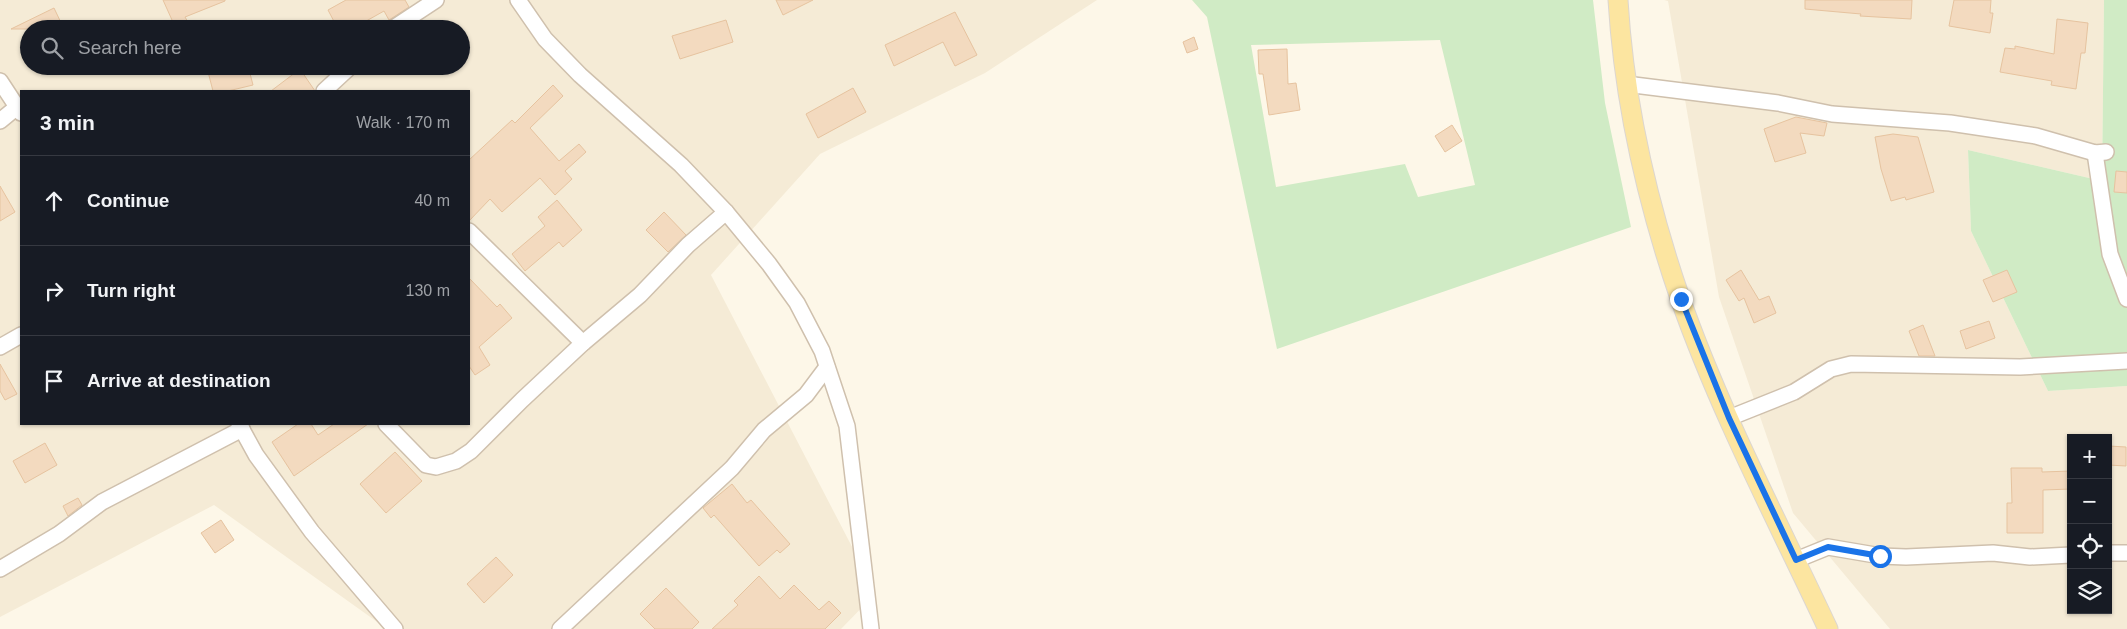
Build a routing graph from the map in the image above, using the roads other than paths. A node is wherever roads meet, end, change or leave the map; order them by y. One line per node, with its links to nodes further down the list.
1 (436, 0): 4 (street)
2 (518, 0): 11 (street)
3 (1618, 0): 7 (main road)
4 (406, 20)
5 (344, 75): 8 (street)
6 (0, 81): 9 (street)
7 (1626, 84): 13 (street); 19 (main road)
8 (334, 88)
9 (19, 110): 10 (street)
10 (0, 121)
11 (726, 212): 15 (street); 18 (street)
12 (470, 232): 15 (street)
13 (2127, 299)
14 (20, 335): 16 (street)
15 (583, 343): 20 (street)
16 (0, 347)
17 (2127, 361): 19 (street)
18 (827, 367): 28 (street); 29 (street)
19 (1729, 418): 25 (main road)
20 (387, 425)
21 (241, 426): 26 (street); 27 (street)
22 (2127, 552): 23 (street)
23 (2112, 553)
24 (2067, 555): 25 (street)
25 (1796, 560): 30 (main road)
26 (0, 569)
27 (395, 629)
28 (560, 629)
29 (871, 629)
30 (1828, 629)

